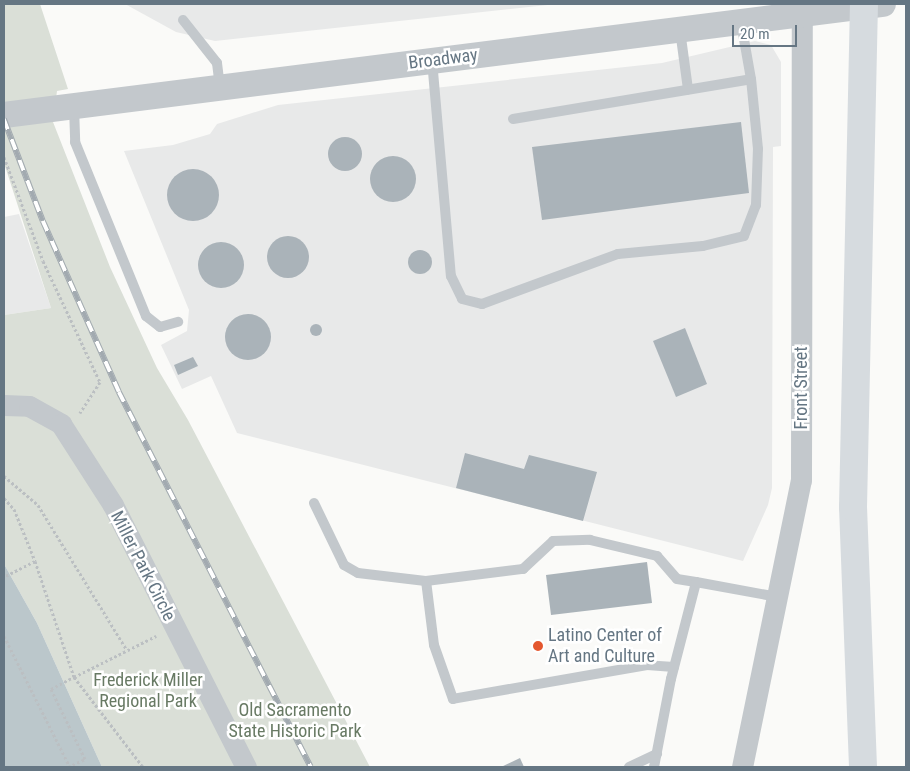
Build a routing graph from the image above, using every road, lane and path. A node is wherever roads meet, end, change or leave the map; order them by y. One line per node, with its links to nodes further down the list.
1 (864, 4): 38 (highway)
2 (883, 4): 3 (street, Broadway)
3 (802, 9): 5 (street, Broadway); 25 (street, Front Street)
4 (183, 20): 9 (lane)
5 (741, 21): 6 (street, Broadway); 8 (lane)
6 (680, 29): 7 (street, Broadway); 10 (lane)
7 (432, 60): 8 (lane); 9 (street, Broadway)
8 (751, 80): 10 (lane)
9 (220, 89): 11 (street, Broadway)
10 (688, 89): 13 (lane)
11 (74, 106): 12 (street, Broadway); 15 (lane)
12 (4, 115)
13 (513, 119)
14 (4, 157): 17 (path)
15 (178, 322)
16 (4, 405): 17 (street, Miller Park Circle)
17 (67, 434): 34 (street, Miller Park Circle)
18 (4, 476): 28 (path)
19 (4, 498): 21 (path)
20 (314, 503): 23 (lane)
21 (35, 561): 22 (path); 30 (path)
22 (4, 577)
23 (426, 581): 24 (lane); 29 (lane)
24 (696, 582): 25 (lane); 29 (lane)
25 (778, 597): 37 (street, Front Street)
26 (4, 636): 32 (path)
27 (140, 643): 28 (path)
28 (127, 650): 30 (path)
29 (674, 666): 31 (lane)
30 (74, 677): 32 (path); 33 (path)
31 (657, 754): 35 (lane); 36 (lane)
32 (69, 767)
33 (143, 767)
34 (246, 767)
35 (629, 767)
36 (654, 767)
37 (742, 767)
38 (863, 767)

